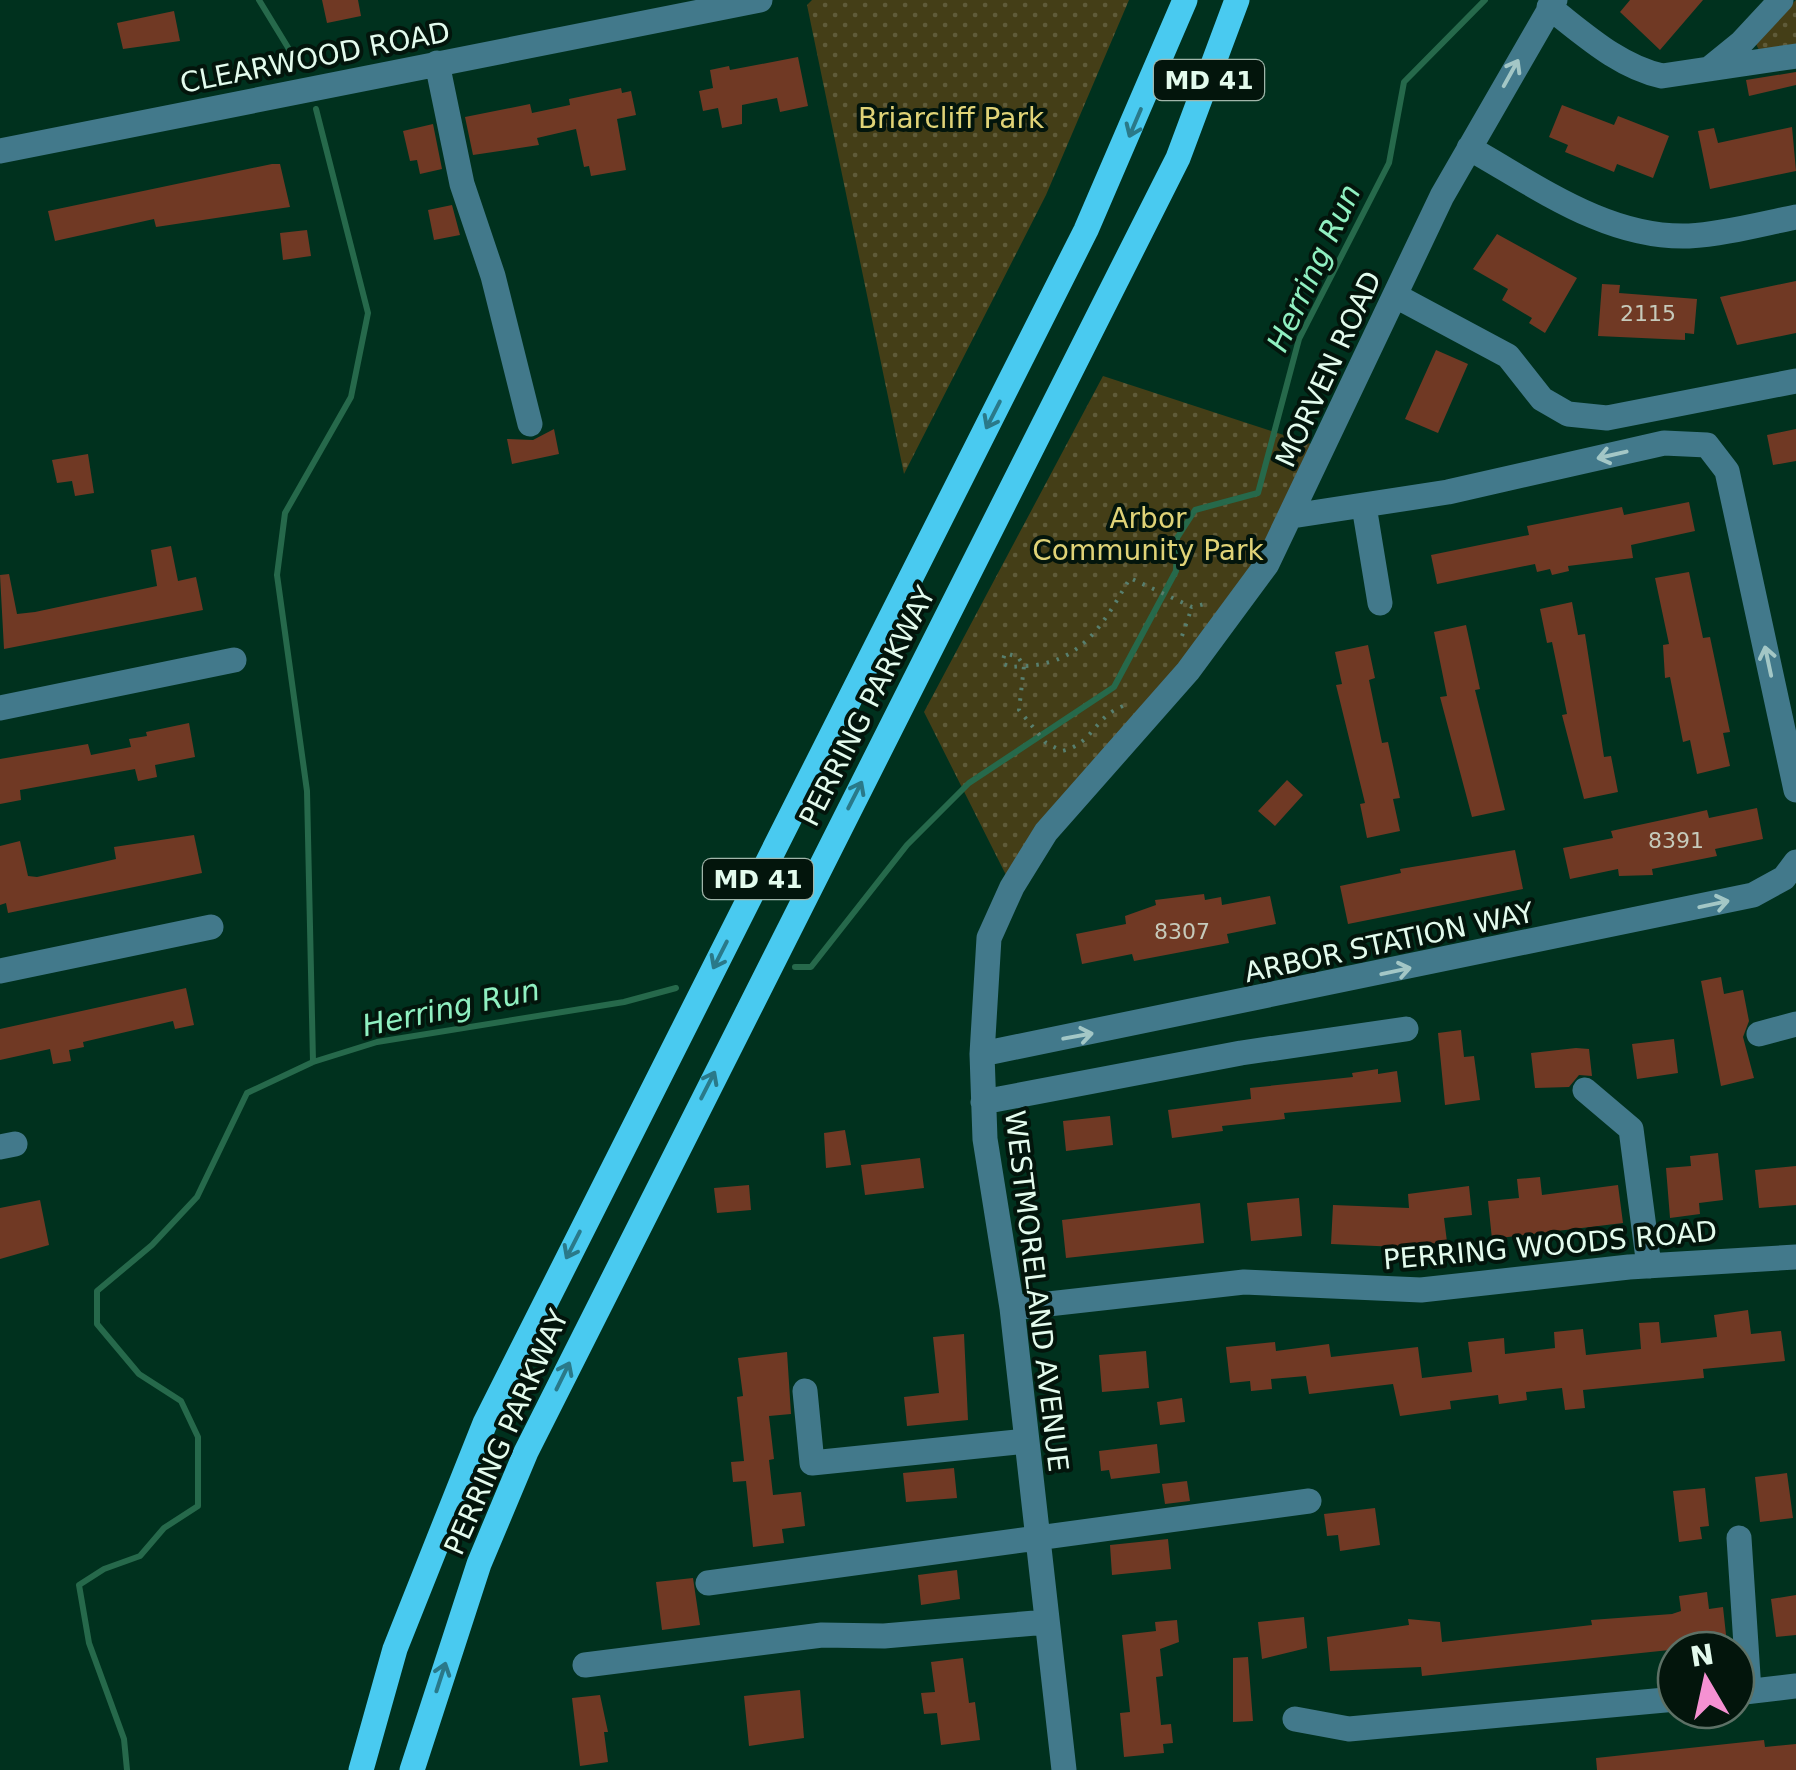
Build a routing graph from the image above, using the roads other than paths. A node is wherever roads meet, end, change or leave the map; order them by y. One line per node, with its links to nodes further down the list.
1 (760, 0): 7 (street, CLEARWOOD ROAD)
2 (1185, 0): 47 (main road, PERRING PARKWAY / MD 41, one-way to 47)
3 (1237, 0): 48 (main road, PERRING PARKWAY / MD 41, one-way to 3)
4 (1782, 0): 8 (street)
5 (1552, 3): 8 (street); 9 (street, MORVEN ROAD, one-way to 5)
6 (1796, 56): 8 (street)
7 (437, 63): 10 (street, CLEARWOOD ROAD); 14 (street)
8 (1708, 70)
9 (1469, 148): 11 (street); 12 (street, MORVEN ROAD)
10 (0, 151)
11 (1796, 217)
12 (1396, 296): 13 (street); 16 (street, MORVEN ROAD)
13 (1796, 380)
14 (530, 424)
15 (1364, 506): 16 (street); 17 (street); 20 (street, one-way to 15)
16 (1292, 516): 21 (street, MORVEN ROAD)
17 (1380, 603)
18 (234, 660): 19 (street)
19 (0, 708)
20 (1796, 790)
21 (1046, 832): 28 (street, WESTMORELAND AVENUE)
22 (1796, 862): 28 (street, ARBOR STATION WAY, one-way to 22)
23 (211, 927): 24 (street)
24 (0, 971)
25 (1796, 1024): 27 (street)
26 (1406, 1029): 30 (street)
27 (1760, 1034)
28 (982, 1054): 30 (street, WESTMORELAND AVENUE)
29 (1585, 1090): 32 (street)
30 (983, 1102): 33 (street, WESTMORELAND AVENUE)
31 (1796, 1257): 32 (street, PERRING WOODS ROAD)
32 (1649, 1266): 33 (street, PERRING WOODS ROAD)
33 (1012, 1308): 35 (street, WESTMORELAND AVENUE)
34 (805, 1391): 35 (street)
35 (1027, 1440): 37 (street, WESTMORELAND AVENUE)
36 (1308, 1501): 37 (street)
37 (1038, 1536): 39 (street); 40 (street, WESTMORELAND AVENUE)
38 (1739, 1538): 41 (street)
39 (708, 1583)
40 (1048, 1622): 42 (street); 49 (street, WESTMORELAND AVENUE)
41 (1741, 1630)
42 (585, 1664)
43 (1796, 1686): 44 (street)
44 (1756, 1691)
45 (1656, 1701): 46 (street)
46 (1295, 1718)
47 (361, 1770)
48 (412, 1770)
49 (1064, 1770)

